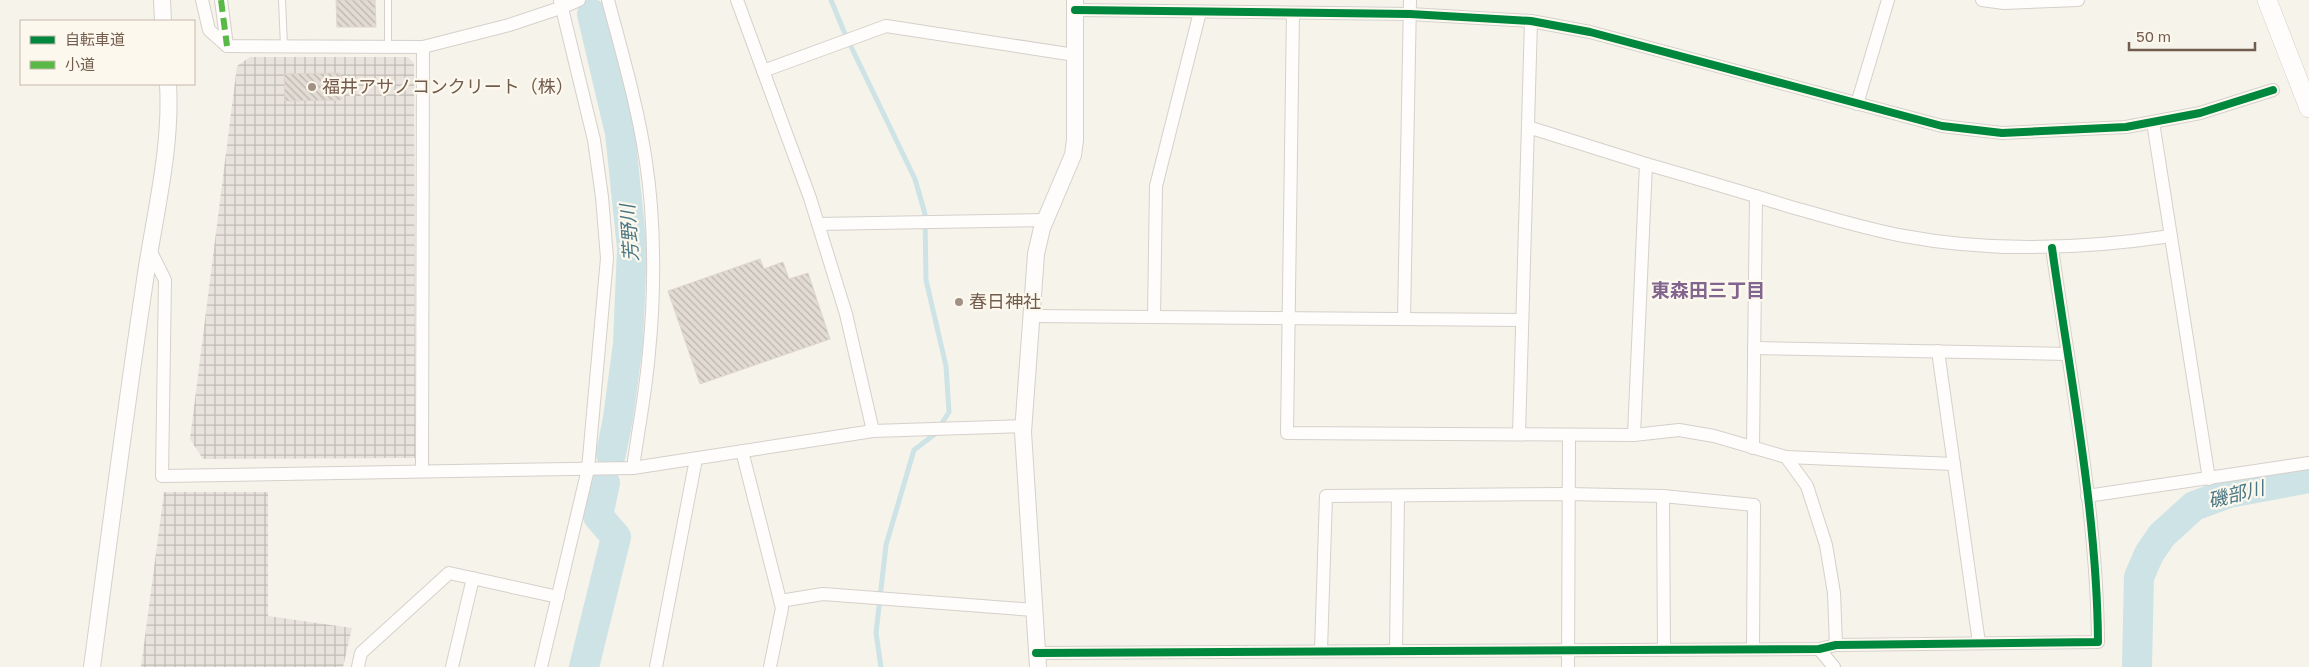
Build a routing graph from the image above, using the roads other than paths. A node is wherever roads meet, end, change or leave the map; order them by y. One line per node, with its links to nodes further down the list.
1 (162, 0): 19 (street)
2 (202, 0): 21 (street)
3 (221, 0): 21 (street)
4 (282, 0): 22 (lane)
5 (388, 0): 23 (lane)
6 (579, 0): 14 (street)
7 (608, 0): 59 (street)
8 (736, 0): 26 (street)
9 (1410, 0): 18 (street)
10 (1888, 0): 29 (street)
11 (1982, 0): 12 (street)
12 (2078, 0)
13 (2267, 0): 30 (main road)
14 (561, 4): 24 (street); 60 (street)
15 (1075, 5): 16 (street); 25 (street)
16 (1200, 12): 17 (street); 41 (street)
17 (1293, 13): 18 (street); 42 (street)
18 (1410, 14): 20 (street); 43 (street)
19 (163, 20)
20 (1531, 21): 29 (street); 32 (street)
21 (228, 46): 22 (street)
22 (284, 46): 23 (street)
23 (388, 47): 24 (street)
24 (423, 47): 61 (street)
25 (1075, 55): 26 (street); 35 (street)
26 (763, 71): 36 (street)
27 (168, 85): 39 (street)
28 (2273, 90): 31 (street)
29 (1857, 104): 31 (street)
30 (2309, 108)
31 (2153, 122): 37 (street)
32 (1528, 127): 33 (street); 44 (street)
33 (1646, 164): 34 (street); 52 (street)
34 (1756, 196): 38 (street); 45 (street)
35 (1046, 220): 36 (street); 40 (street)
36 (818, 224): 49 (street)
37 (2171, 236): 38 (street); 62 (street)
38 (2052, 248): 47 (street)
39 (150, 250): 61 (street); 81 (street)
40 (1031, 316): 41 (street); 48 (street)
41 (1154, 317): 42 (street)
42 (1289, 318): 43 (street); 50 (street)
43 (1404, 319): 44 (street)
44 (1522, 320): 50 (street)
45 (1754, 348): 46 (street); 53 (street)
46 (1938, 352): 47 (street); 58 (street)
47 (2067, 354): 65 (street)
48 (1024, 426): 49 (street); 70 (street)
49 (873, 430): 54 (street)
50 (1519, 434): 51 (street)
51 (1568, 435): 52 (street); 63 (street)
52 (1634, 435): 53 (street)
53 (1753, 448): 55 (street)
54 (742, 451): 56 (street); 69 (street)
55 (1786, 457): 58 (street); 72 (street)
56 (696, 458): 59 (street); 80 (street)
57 (2309, 463): 62 (street)
58 (1954, 464): 71 (street)
59 (633, 468): 60 (street)
60 (588, 469): 61 (street); 68 (street)
61 (422, 471)
62 (2209, 478): 65 (street)
63 (1568, 494): 64 (street); 66 (street); 77 (street)
64 (1663, 496): 73 (street); 78 (street)
65 (2087, 496): 71 (street)
66 (1398, 497): 75 (street); 76 (street)
67 (474, 578): 68 (street); 82 (street); 83 (street)
68 (558, 597): 84 (street)
69 (780, 601): 70 (street); 86 (street)
70 (1034, 610): 79 (street)
71 (1979, 643): 72 (street)
72 (1836, 644): 74 (street)
73 (1753, 649): 74 (street); 78 (street)
74 (1819, 649): 88 (street)
75 (1321, 650): 76 (street); 79 (street)
76 (1396, 650): 77 (street)
77 (1568, 650): 78 (street); 87 (street)
78 (1664, 650)
79 (1037, 660)
80 (656, 666): 85 (street)
81 (92, 667)
82 (358, 667)
83 (452, 667)
84 (541, 667)
85 (670, 667)
86 (770, 667)
87 (1568, 667)
88 (1834, 667)

